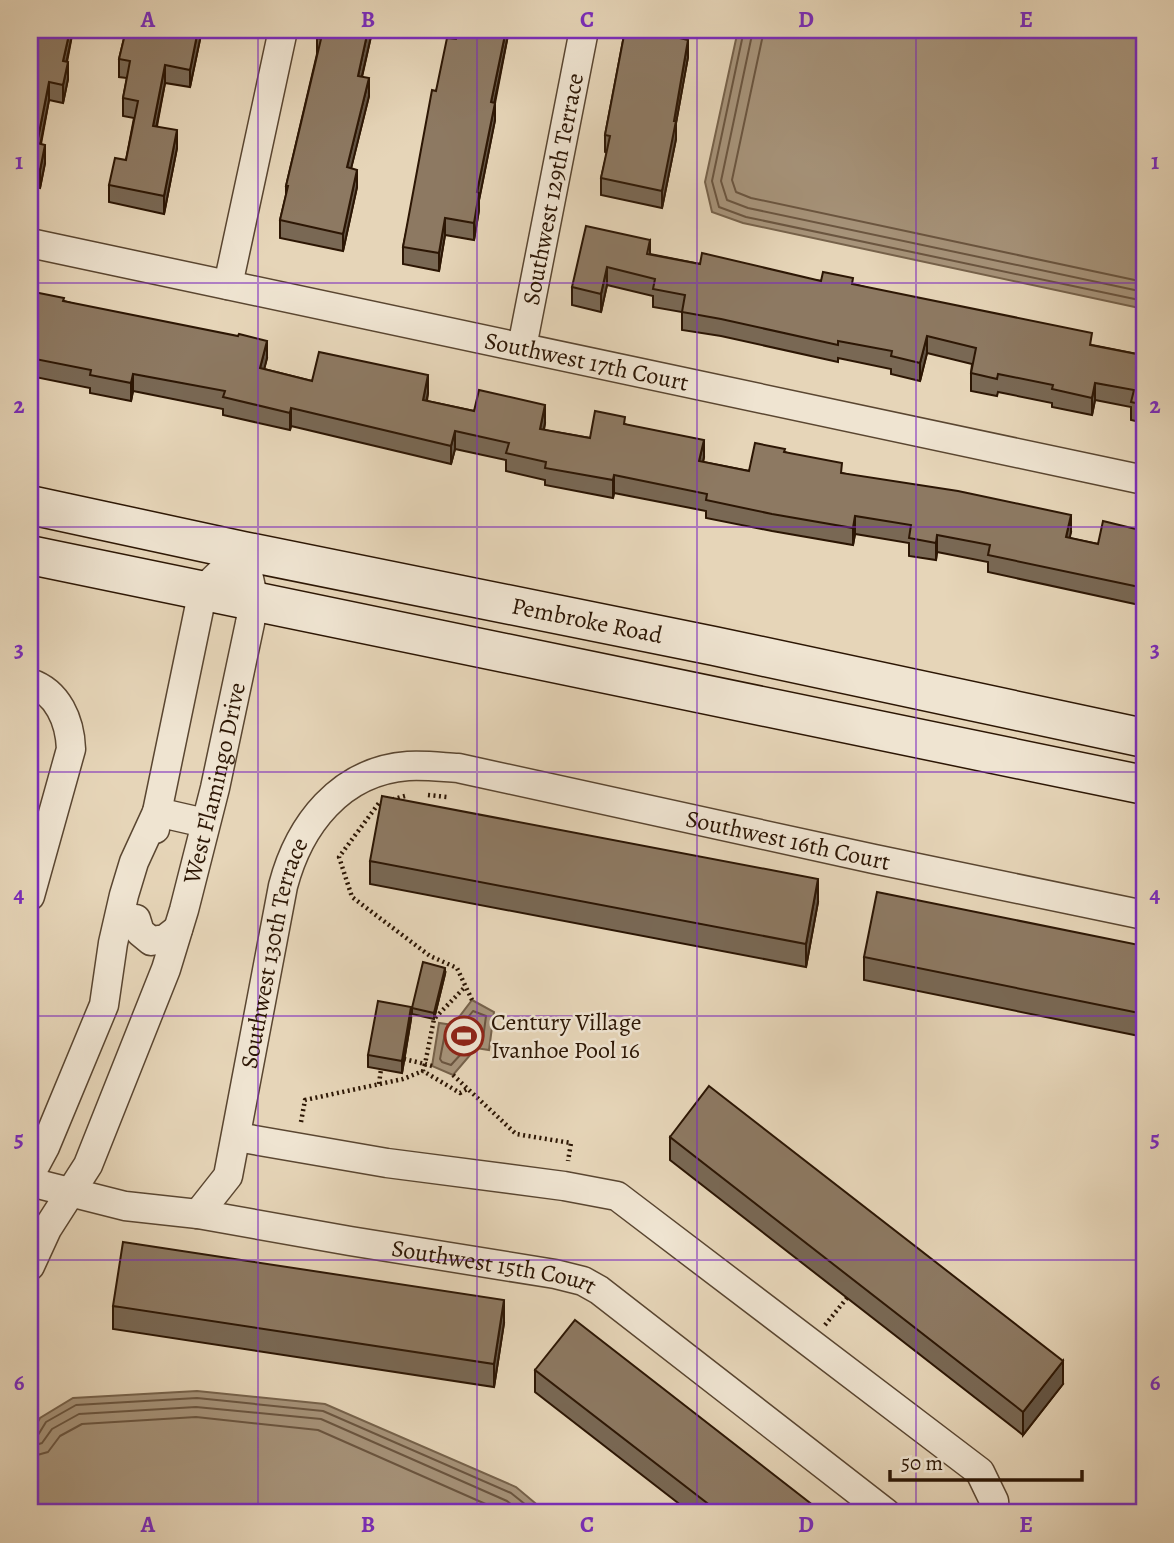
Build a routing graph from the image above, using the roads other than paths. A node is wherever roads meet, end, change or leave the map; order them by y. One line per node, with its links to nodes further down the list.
1 (283, 30): 4 (street)
2 (584, 30): 5 (street, Southwest 129th Terrace)
3 (30, 243): 4 (street, Southwest 17th Court)
4 (228, 285): 5 (street, Southwest 17th Court)
5 (523, 347): 6 (street, Southwest 17th Court)
6 (1144, 480)
7 (30, 505): 8 (main road, Pembroke Road)
8 (243, 551): 10 (street); 11 (street, West Flamingo Drive); 13 (main road, Pembroke Road)
9 (30, 555): 10 (main road, Pembroke Road)
10 (203, 590): 11 (main road, Pembroke Road); 16 (street, West Flamingo Drive)
11 (254, 601): 15 (main road, Pembroke Road); 17 (street, West Flamingo Drive)
12 (30, 683): 18 (street)
13 (1144, 738)
14 (444, 767): 19 (street, Southwest 16th Court); 23 (street, Southwest 130th Terrace)
15 (1144, 785)
16 (157, 812): 17 (street); 20 (street, West Flamingo Drive); 22 (street, West Flamingo Drive)
17 (205, 823): 21 (street, West Flamingo Drive)
18 (30, 896)
19 (1144, 915)
20 (136, 919): 21 (street); 22 (street, West Flamingo Drive)
21 (178, 929): 26 (street, West Flamingo Drive)
22 (104, 1004): 24 (street, West Flamingo Drive)
23 (237, 1137): 27 (street, Southwest 130th Terrace); 30 (street)
24 (30, 1175)
25 (30, 1182): 26 (street, Southwest 15th Court)
26 (72, 1192): 27 (street, Southwest 15th Court); 28 (street, West Flamingo Drive)
27 (198, 1214): 29 (street, Southwest 15th Court)
28 (30, 1266)
29 (886, 1513)
30 (995, 1513)

